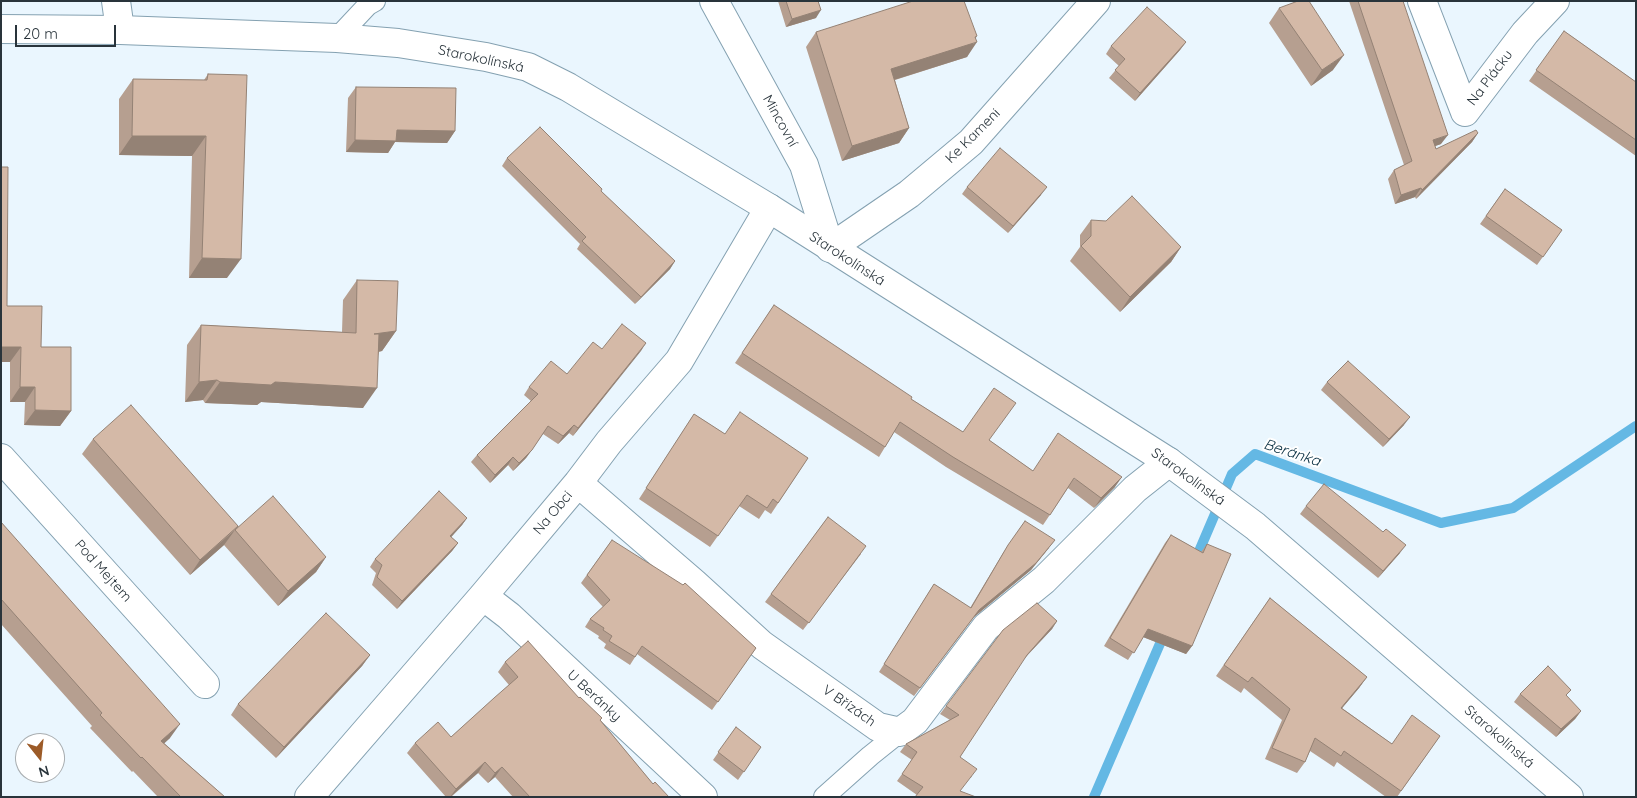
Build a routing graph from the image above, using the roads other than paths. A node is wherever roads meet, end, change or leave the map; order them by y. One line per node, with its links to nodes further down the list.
1 (116, 1): 8 (street)
2 (375, 1): 9 (lane)
3 (714, 1): 11 (street, Mincovní)
4 (1096, 1): 11 (street, Ke Kameni)
5 (1422, 1): 6 (street, Na Plácku)
6 (1554, 1)
7 (1, 29): 8 (street, Starokolínská)
8 (120, 30): 9 (street, Starokolínská)
9 (337, 38): 10 (street, Starokolínská)
10 (769, 208): 11 (street, Starokolínská); 14 (street, Na Obci)
11 (830, 248): 13 (street, Starokolínská)
12 (1, 458): 16 (street, Pod Mejtem)
13 (1169, 462): 17 (street); 21 (street, Starokolínská)
14 (578, 483): 15 (street, Na Obci); 17 (street, V Břízách)
15 (483, 596): 18 (street, Na Obci); 19 (street, U Beránky)
16 (205, 684)
17 (900, 732): 20 (lane)
18 (309, 797)
19 (703, 797)
20 (824, 797)
21 (1569, 797)

